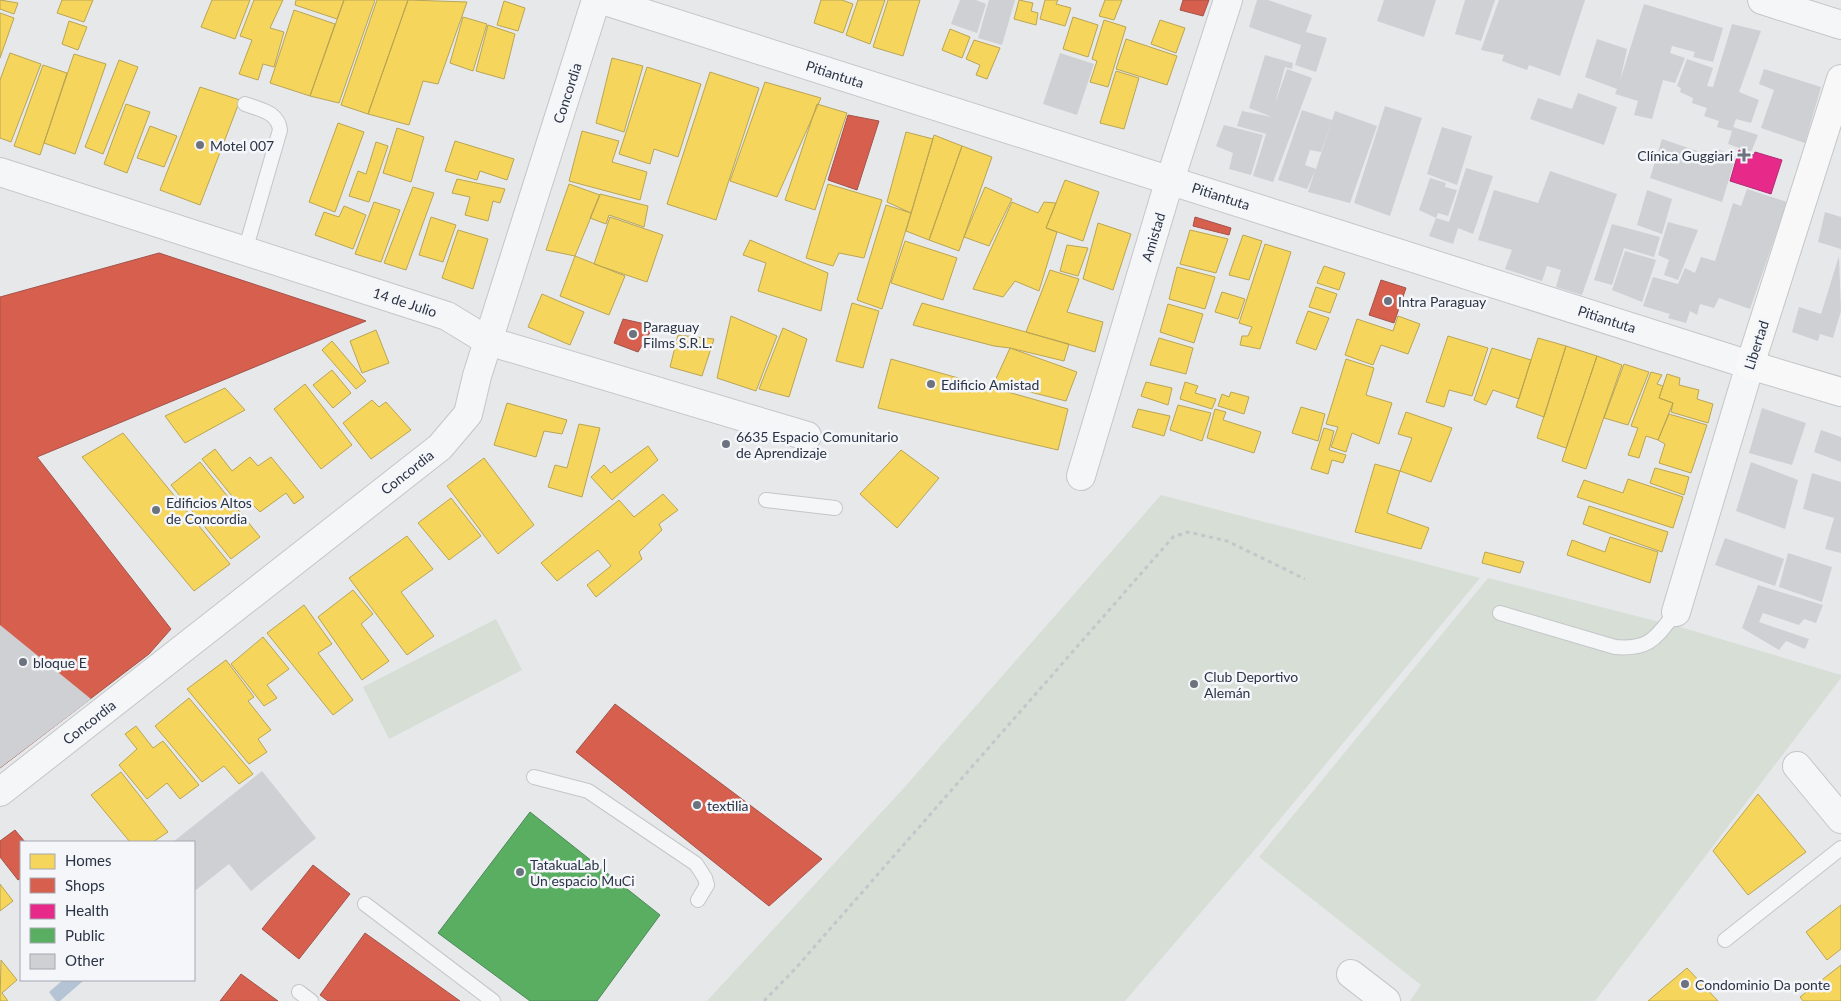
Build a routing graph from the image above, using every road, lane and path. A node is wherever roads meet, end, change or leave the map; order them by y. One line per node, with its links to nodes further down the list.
1 (596, 0): 11 (street, Concordia)
2 (602, 0): 9 (street, Pitiantuta)
3 (1228, 0): 9 (street, Amistad)
4 (1762, 0): 5 (street)
5 (1841, 25)
6 (1841, 79): 12 (street, Libertad)
7 (245, 104): 10 (lane)
8 (0, 172): 10 (street, 14 de Julio)
9 (1170, 180): 12 (street, Pitiantuta); 15 (street, Amistad)
10 (245, 251): 11 (street, 14 de Julio)
11 (488, 341): 14 (street, 14 de Julio); 23 (street, Concordia)
12 (1750, 365): 13 (street, Pitiantuta); 19 (street, Libertad)
13 (1841, 392)
14 (808, 436)
15 (1082, 476)
16 (766, 500): 17 (lane)
17 (835, 508)
18 (1305, 580): 33 (path)
19 (1676, 612): 20 (lane)
20 (1500, 613)
21 (1797, 766): 24 (street)
22 (534, 777): 26 (lane)
23 (0, 792)
24 (1841, 820)
25 (1841, 848): 28 (lane)
26 (698, 900)
27 (365, 904): 32 (lane)
28 (1725, 940)
29 (1351, 974): 34 (street)
30 (299, 992): 31 (lane)
31 (311, 1001)
32 (493, 1001)
33 (764, 1001)
34 (1386, 1001)

